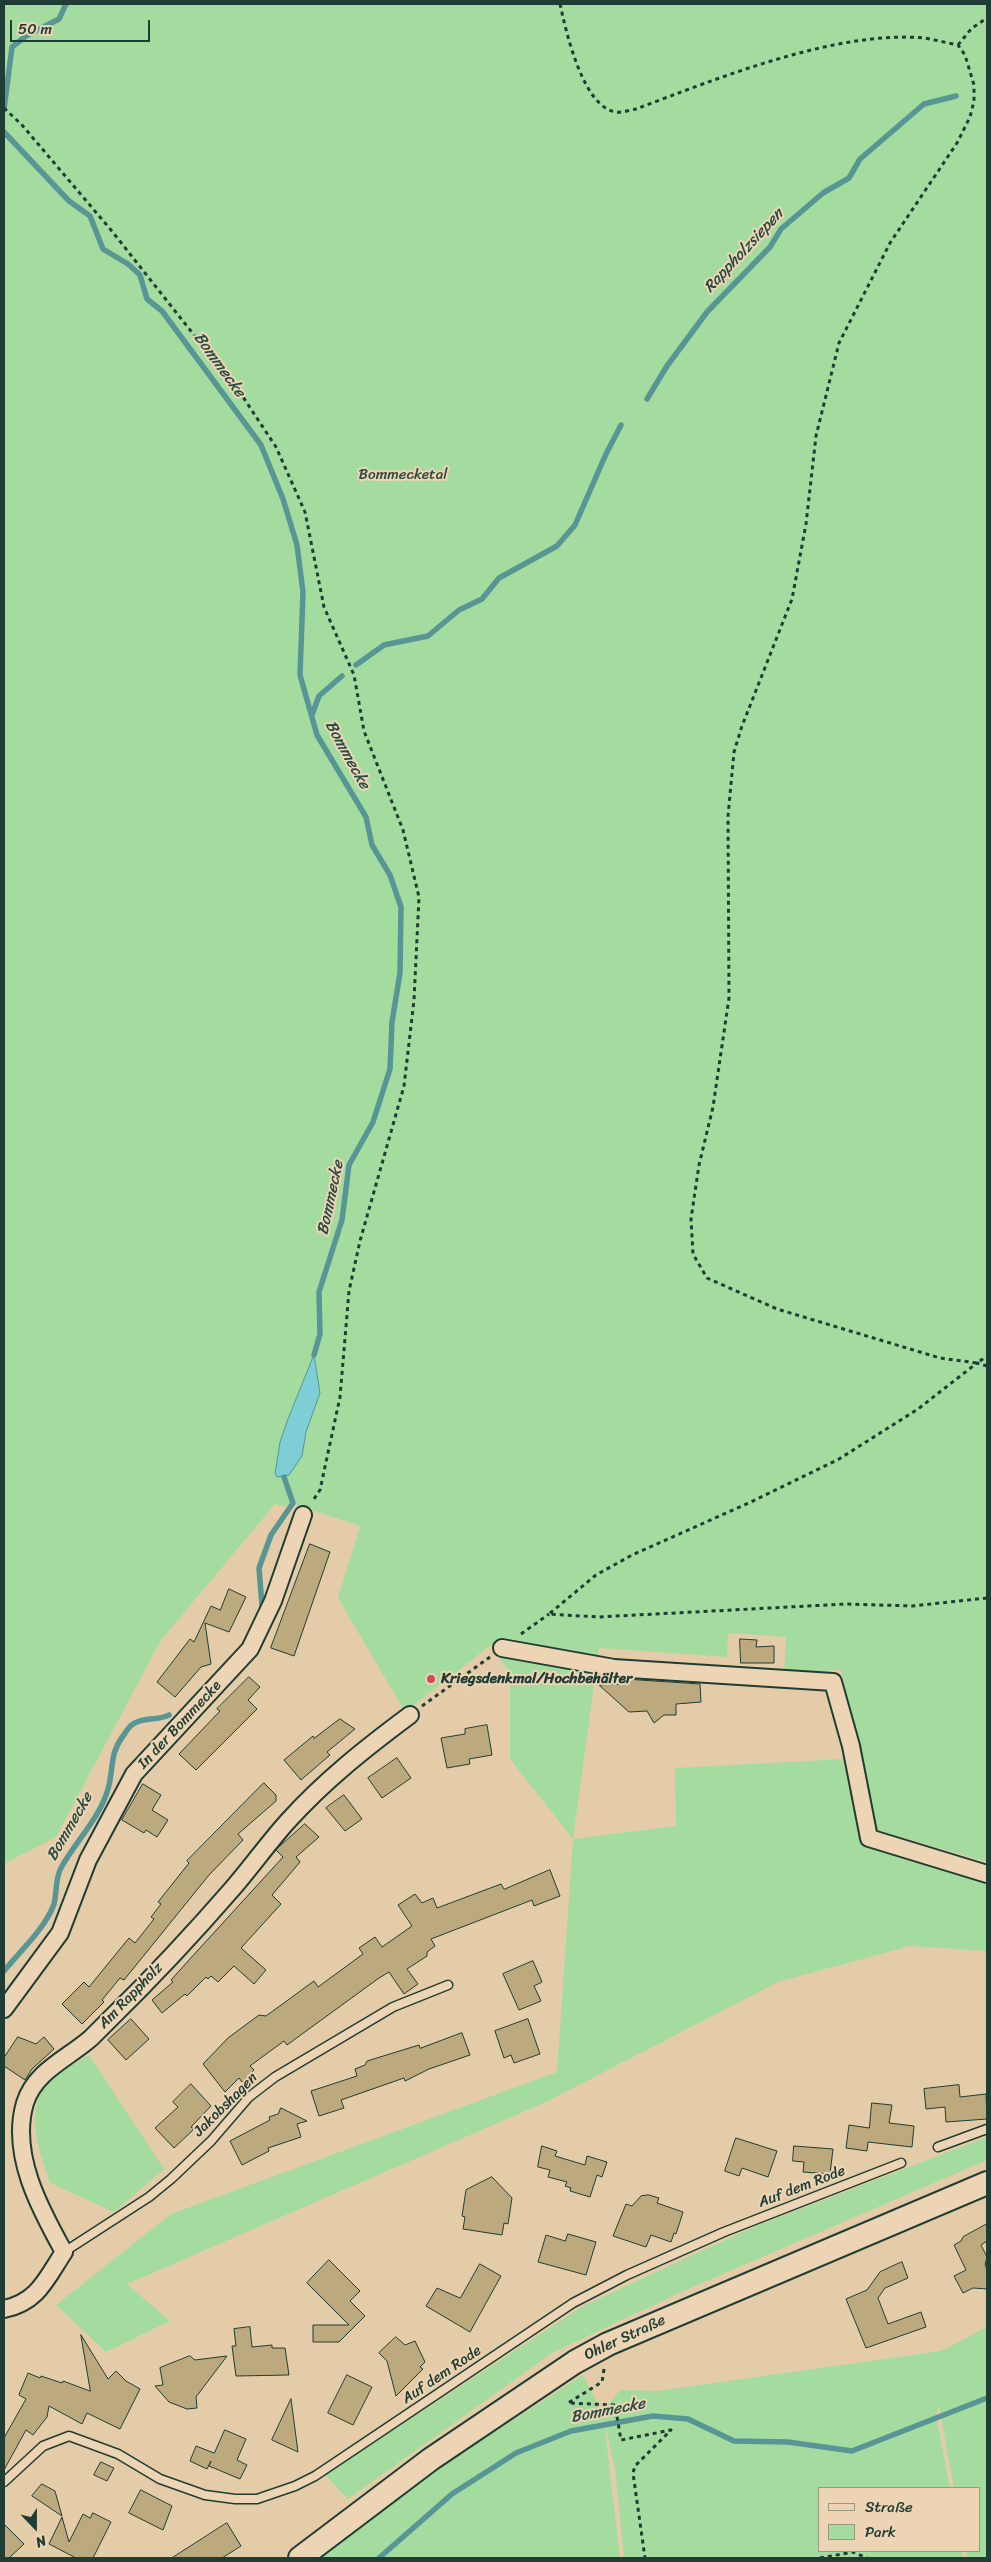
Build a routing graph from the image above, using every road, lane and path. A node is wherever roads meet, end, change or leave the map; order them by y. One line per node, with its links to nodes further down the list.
1 (560, 4): 3 (path)
2 (987, 18): 3 (path)
3 (958, 45): 6 (path)
4 (4, 108): 8 (path)
5 (987, 1356): 6 (path)
6 (977, 1363): 7 (path); 10 (path)
7 (987, 1366)
8 (303, 1515): 15 (street, In der Bommecke)
9 (987, 1598): 10 (path)
10 (549, 1614): 11 (path)
11 (502, 1648): 12 (path); 13 (street)
12 (410, 1715): 20 (street, Am Rappholz)
13 (987, 1874)
14 (448, 1985): 20 (lane, Jakobshagen)
15 (4, 2009)
16 (987, 2129): 17 (lane)
17 (938, 2147)
18 (901, 2163): 23 (lane, Auf dem Rode)
19 (987, 2183): 22 (street, Ohler Straße)
20 (64, 2252): 21 (street)
21 (4, 2309)
22 (608, 2344): 24 (street, Ohler Straße); 25 (path)
23 (4, 2482)
24 (300, 2558)
25 (645, 2558)
26 (820, 2558): 27 (path)
27 (867, 2558)

